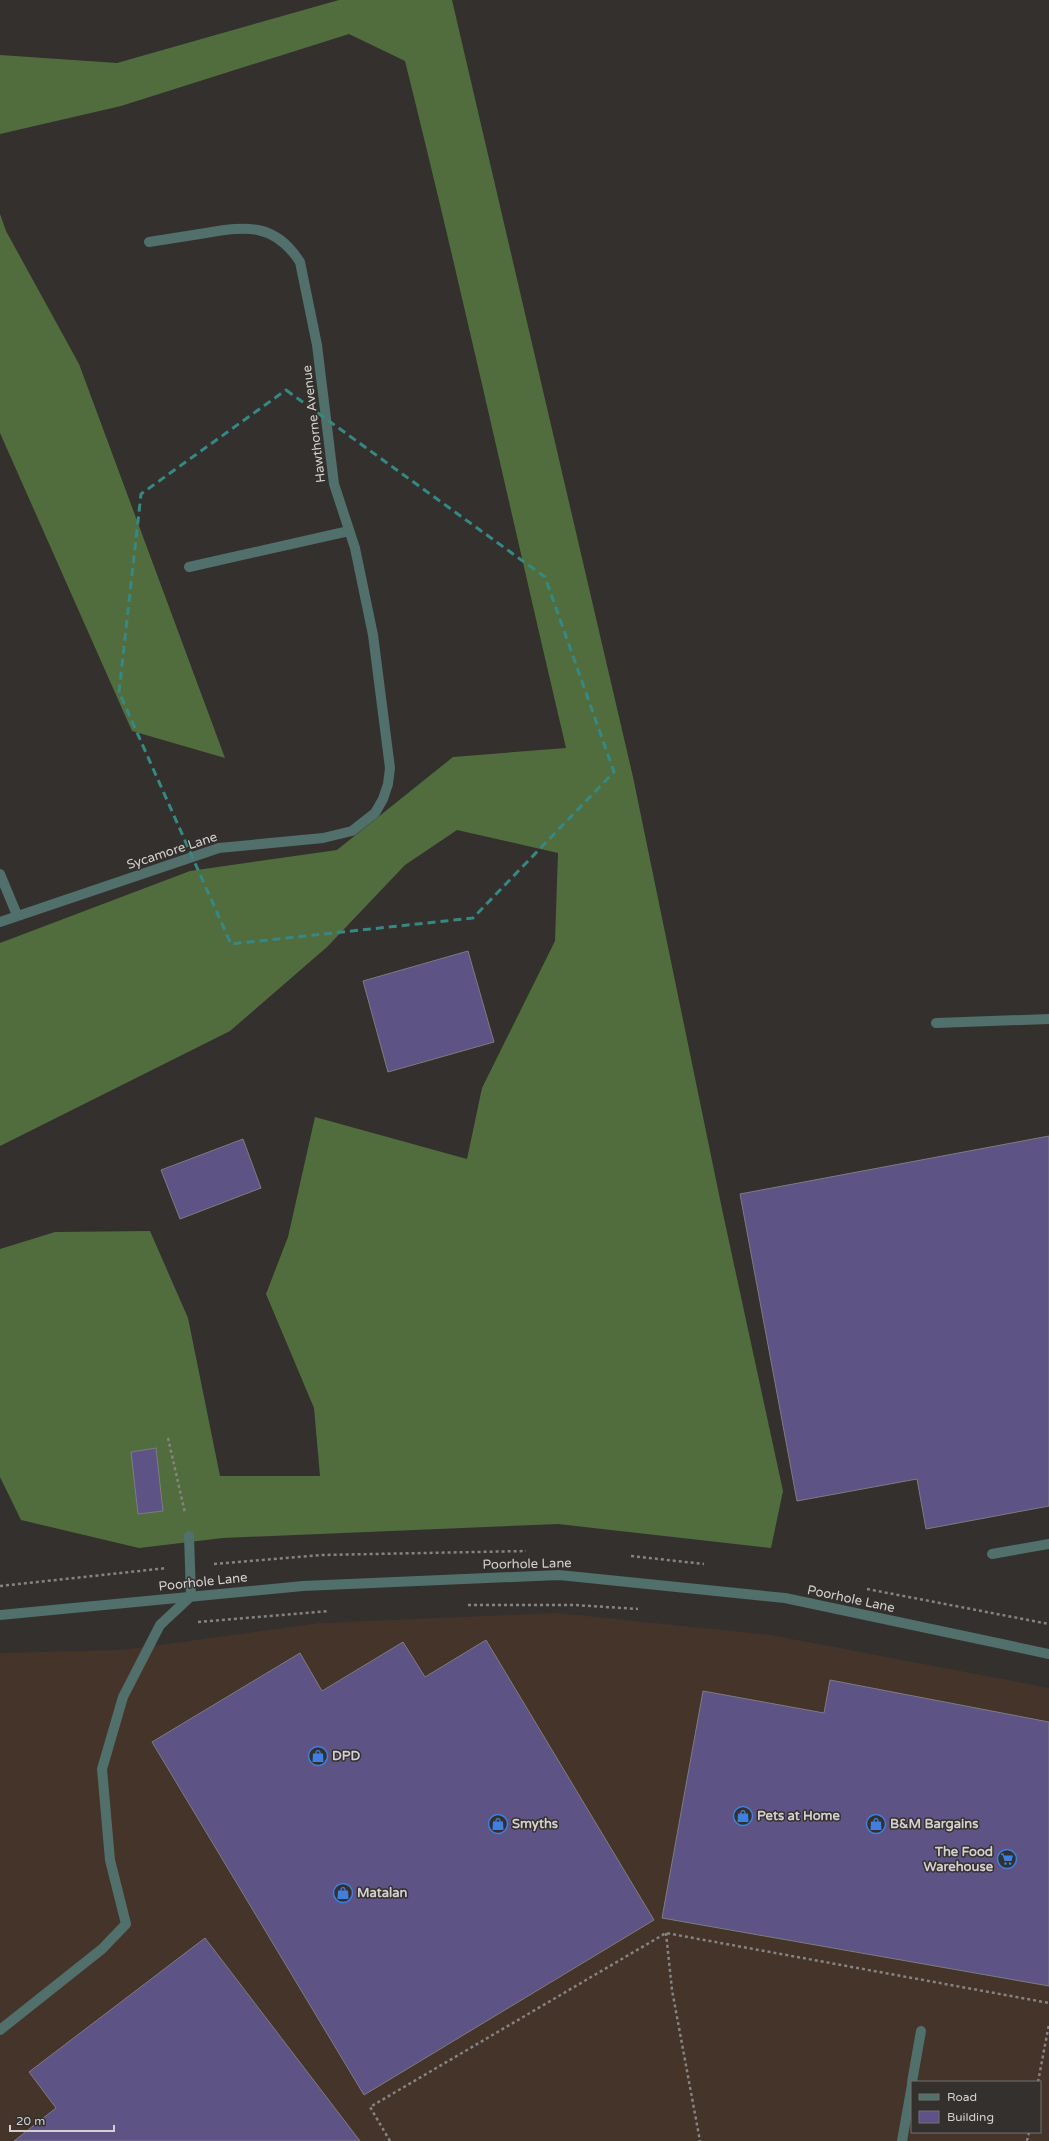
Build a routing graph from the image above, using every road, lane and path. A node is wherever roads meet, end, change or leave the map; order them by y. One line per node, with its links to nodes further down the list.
1 (149, 242): 2 (street, Hawthorne Avenue)
2 (349, 531): 3 (street); 4 (street, Hawthorne Avenue)
3 (189, 567)
4 (375, 813): 6 (street, Sycamore Lane)
5 (0, 874): 6 (street)
6 (17, 915): 7 (street, Sycamore Lane)
7 (0, 922)
8 (1049, 1019): 9 (street)
9 (936, 1023)
10 (168, 1438): 11 (path)
11 (189, 1536): 14 (street)
12 (1049, 1544): 13 (street)
13 (992, 1554)
14 (191, 1596): 18 (street, Poorhole Lane); 19 (street); 20 (street, Poorhole Lane)
15 (466, 1605): 16 (path)
16 (645, 1609)
17 (334, 1610): 19 (path)
18 (0, 1615)
19 (160, 1626): 24 (street)
20 (1049, 1654)
21 (666, 1933): 22 (path); 29 (path); 30 (path)
22 (1049, 2003)
23 (1049, 2024): 27 (path)
24 (0, 2030)
25 (921, 2031): 26 (street)
26 (912, 2081)
27 (1038, 2081)
28 (911, 2089): 31 (street)
29 (390, 2141)
30 (700, 2141)
31 (902, 2141)

